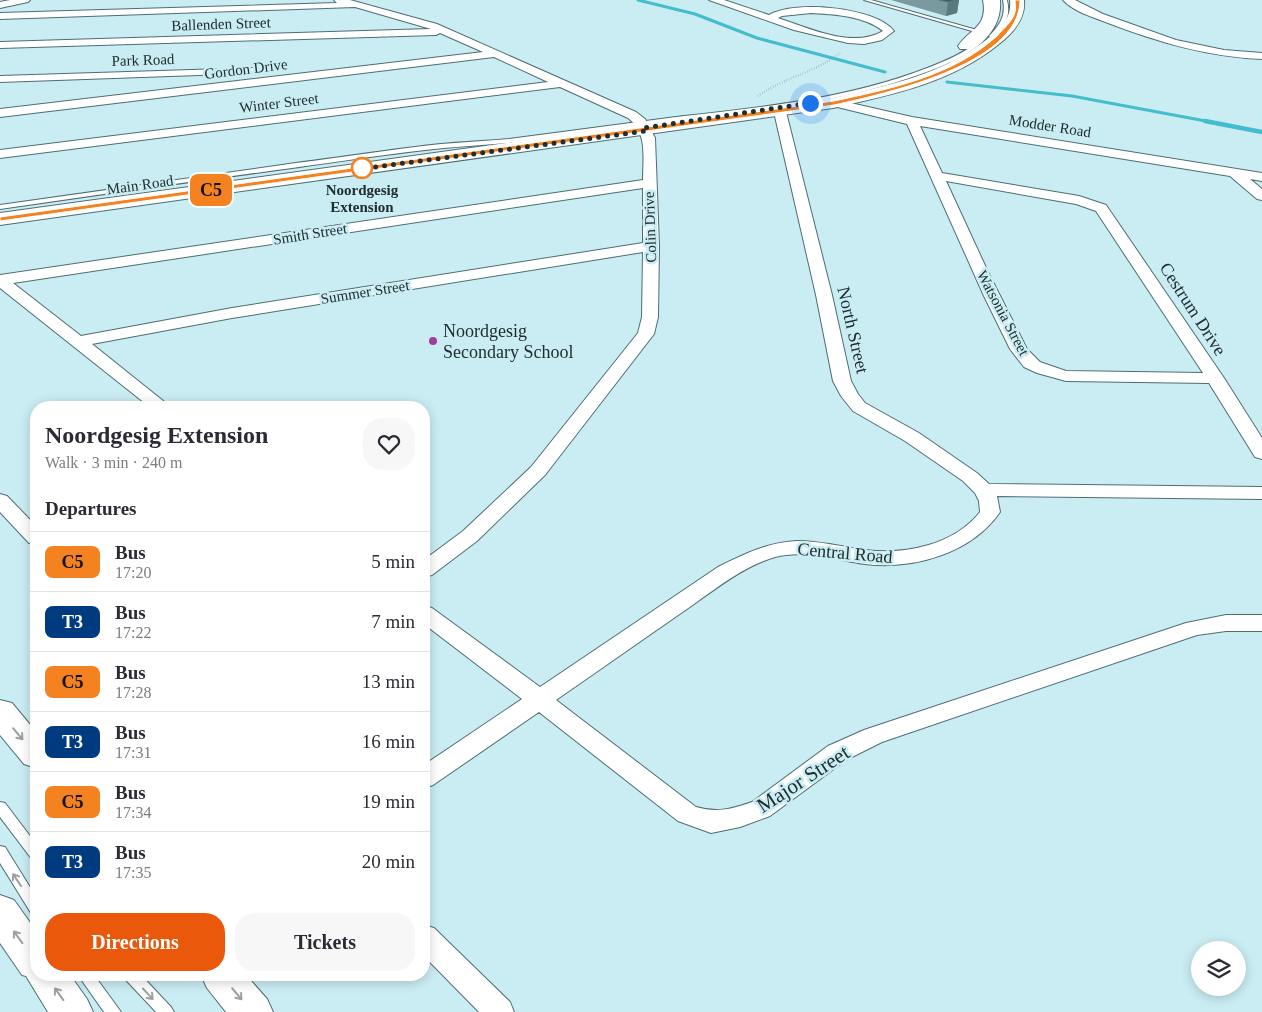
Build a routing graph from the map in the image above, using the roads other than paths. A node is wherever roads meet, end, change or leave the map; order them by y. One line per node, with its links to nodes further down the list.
1 (26, 0): 10 (street)
2 (339, 0): 11 (street)
3 (714, 0): 13 (street)
4 (866, 0): 15 (lane)
5 (990, 0): 15 (main road)
6 (998, 0): 27 (lane)
7 (1006, 0): 27 (lane)
8 (1017, 0): 20 (main road)
9 (1068, 0): 18 (street)
10 (0, 5)
11 (357, 5): 12 (street); 14 (street)
12 (0, 16)
13 (770, 19): 13 (street)
14 (443, 30): 16 (street, Ballenden Street); 17 (street)
15 (981, 32): 20 (main road)
16 (0, 45)
17 (494, 54): 19 (street, Gordon Drive); 22 (street)
18 (1262, 56)
19 (377, 68): 21 (street, Park Road); 25 (street, Gordon Drive)
20 (923, 74): 23 (main road); 27 (main road)
21 (0, 79)
22 (563, 83): 27 (street); 28 (street, Winter Street)
23 (834, 103): 24 (main road); 26 (street, Modder Road)
24 (780, 112): 27 (main road); 42 (street, North Street)
25 (0, 113)
26 (912, 121): 29 (street, Modder Road); 30 (street, Watsonia Street)
27 (642, 125): 32 (street, Colin Drive); 34 (main road, Main Road); 35 (main road, Main Road)
28 (0, 154)
29 (1234, 172): 31 (street, Modder Road); 33 (street)
30 (939, 176): 39 (street, Cestrum Drive); 39 (street, Watsonia Street)
31 (1262, 177)
32 (649, 183): 36 (street, Colin Drive); 37 (street, Smith Street)
33 (1262, 196)
34 (0, 206)
35 (0, 218)
36 (652, 246): 38 (street, Summer Street); 46 (street, Colin Drive)
37 (0, 280): 38 (street)
38 (80, 341): 40 (street)
39 (1215, 378): 41 (street, Cestrum Drive)
40 (154, 401)
41 (1262, 453)
42 (984, 490): 43 (street); 49 (street, Central Road)
43 (1262, 493)
44 (0, 500): 45 (street)
45 (30, 532)
46 (430, 566)
47 (430, 617): 49 (street, Major Street)
48 (1262, 623): 49 (street, Major Street)
49 (539, 699): 52 (street, Central Road)
50 (0, 712): 51 (main road, one-way to 51)
51 (30, 748)
52 (430, 774)
53 (0, 806): 54 (lane)
54 (30, 846)
55 (0, 851): 56 (lane, one-way to 55)
56 (30, 899)
57 (0, 912): 59 (main road, one-way to 57)
58 (430, 943): 68 (street)
59 (30, 954)
60 (50, 981): 64 (main road, one-way to 60)
61 (89, 981): 65 (lane)
62 (137, 981): 66 (lane, one-way to 66)
63 (226, 981): 67 (main road, one-way to 67)
64 (72, 1012)
65 (113, 1012)
66 (166, 1012)
67 (252, 1012)
68 (499, 1012)

